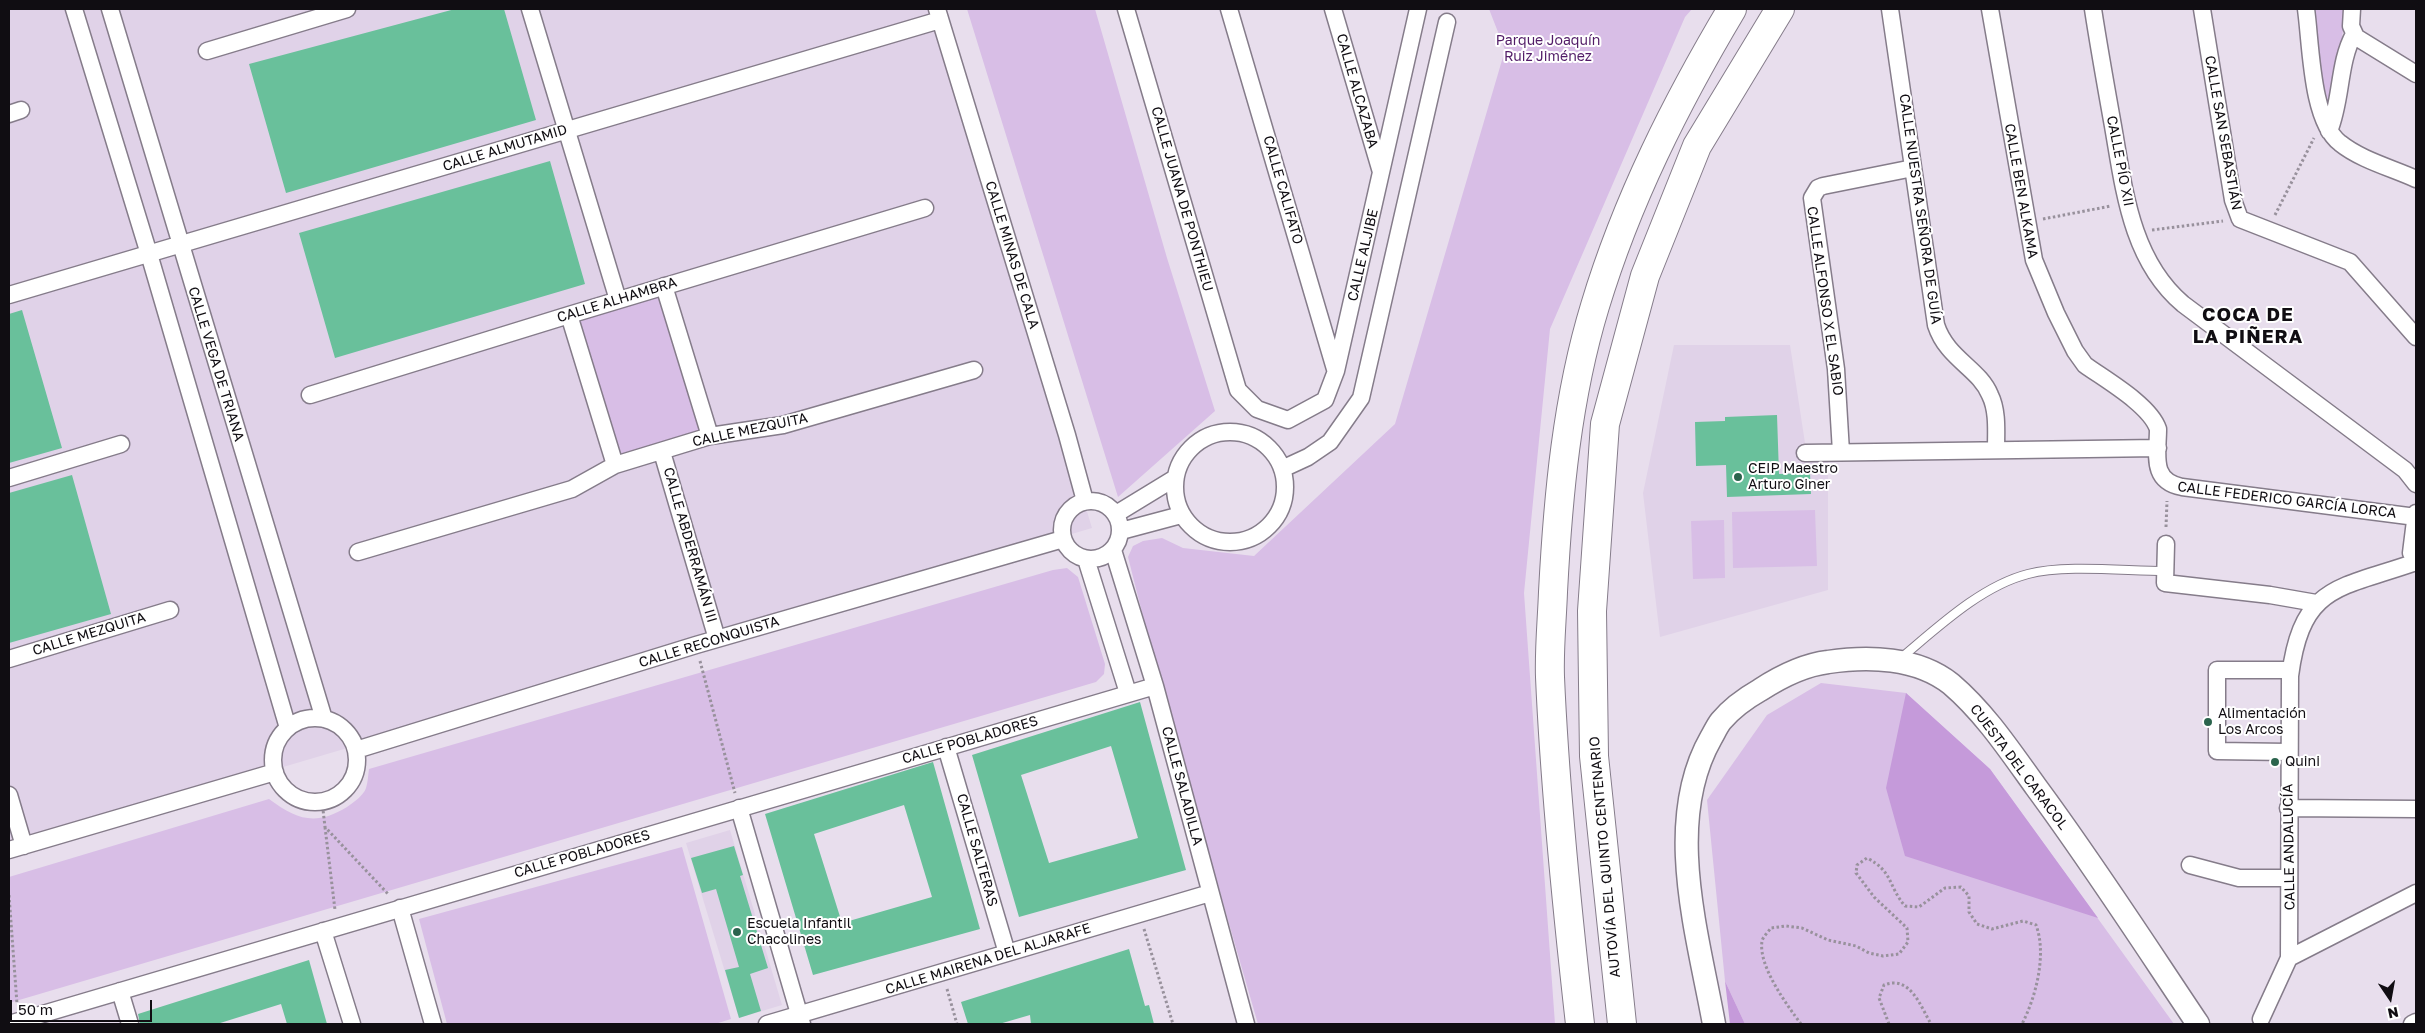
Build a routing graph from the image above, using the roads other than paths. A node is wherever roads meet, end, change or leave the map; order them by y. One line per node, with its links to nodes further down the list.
1 (74, 9): 29 (street)
2 (110, 9): 28 (street, CALLE VEGA DE TRIANA)
3 (348, 9): 20 (street)
4 (530, 9): 22 (street)
5 (1126, 9): 37 (street, CALLE JUANA DE PONTHIEU)
6 (1229, 9): 36 (street, CALLE CALIFATO)
7 (1333, 9): 25 (street, CALLE ALCAZABA)
8 (1418, 9): 25 (street, CALLE ALJIBE)
9 (1732, 9): 101 (highway)
10 (1780, 9): 102 (highway, AUTOVÍA DEL QUINTO CENTENARIO)
11 (1890, 9): 24 (street, CALLE NUESTRA SEÑORA DE GUÍA)
12 (1990, 9): 41 (street, CALLE BEN ALKAMA)
13 (2093, 9): 50 (street, CALLE PÍO XII)
14 (2202, 9): 34 (street, CALLE SAN SEBASTIÁN)
15 (2306, 9): 23 (street)
16 (2352, 9): 19 (street)
17 (939, 14): 22 (street, CALLE ALMUTAMID); 51 (street, CALLE MINAS DE CALA)
18 (1447, 22): 47 (street)
19 (2354, 34): 21 (street); 23 (street)
20 (207, 52)
21 (2416, 74)
22 (566, 130): 28 (street, CALLE ALMUTAMID); 32 (street)
23 (2329, 131): 26 (street)
24 (1913, 168): 42 (street, CALLE NUESTRA SEÑORA DE GUÍA); 44 (street, CALLE ALFONSO X EL SABIO)
25 (1382, 174): 36 (street, CALLE ALJIBE)
26 (2416, 179)
27 (925, 208): 30 (street, CALLE ALHAMBRA)
28 (180, 245): 29 (street, CALLE ALMUTAMID); 72 (street, CALLE VEGA DE TRIANA)
29 (149, 254): 31 (street, CALLE ALMUTAMID); 73 (street)
30 (664, 286): 32 (street, CALLE ALHAMBRA); 39 (street)
31 (9, 295)
32 (618, 300): 33 (street, CALLE ALHAMBRA)
33 (569, 315): 38 (street, CALLE ALHAMBRA); 46 (street)
34 (2416, 337)
35 (974, 370): 39 (street, CALLE MEZQUITA)
36 (1336, 371): 37 (street, CALLE ALJIBE)
37 (1238, 390)
38 (310, 396)
39 (710, 436): 43 (street, CALLE MEZQUITA)
40 (120, 444): 48 (street)
41 (2158, 448): 42 (street); 55 (street, CALLE FEDERICO GARCÍA LORCA)
42 (1996, 449): 44 (street)
43 (662, 452): 46 (street, CALLE MEZQUITA); 66 (street, CALLE ABDERRAMÁN III)
44 (1841, 452): 45 (street)
45 (1805, 453)
46 (615, 465): 60 (street, CALLE MEZQUITA)
47 (1282, 469): 49 (street); 54 (street)
48 (9, 478)
49 (1174, 478): 53 (street); 54 (street)
50 (2416, 484)
51 (1085, 501): 53 (street); 57 (street)
52 (2416, 513): 55 (street)
53 (1116, 514): 56 (street)
54 (1181, 515): 56 (street)
55 (2416, 517): 62 (street)
56 (1121, 531): 59 (street)
57 (1063, 538): 61 (street); 66 (street, CALLE RECONQUISTA)
58 (2166, 544): 63 (street)
59 (1113, 550): 61 (street); 70 (street, CALLE SALADILLA)
60 (358, 552)
61 (1086, 559): 71 (street)
62 (2416, 563): 64 (street, CALLE ANDALUCÍA)
63 (2165, 577): 64 (street); 68 (lane)
64 (2316, 603): 69 (street, CALLE ANDALUCÍA)
65 (170, 610): 67 (street, CALLE MEZQUITA)
66 (717, 639): 75 (street, CALLE RECONQUISTA)
67 (9, 659)
68 (1898, 661): 103 (main road, CUESTA DEL CARACOL); 104 (main road, CUESTA DEL CARACOL)
69 (2291, 670): 76 (street, CALLE ANDALUCÍA); 76 (street)
70 (1155, 686): 71 (street, CALLE POBLADORES); 85 (street, CALLE SALADILLA)
71 (1128, 694): 74 (street, CALLE POBLADORES)
72 (324, 719): 73 (street); 75 (street)
73 (288, 728): 77 (street)
74 (946, 747): 79 (street, CALLE POBLADORES); 89 (street, CALLE SALTERAS)
75 (356, 750): 77 (street)
76 (2288, 752): 80 (street, CALLE ANDALUCÍA)
77 (275, 772): 82 (street)
78 (9, 795): 82 (street)
79 (739, 808): 87 (street, CALLE POBLADORES); 92 (street)
80 (2288, 808): 81 (street); 84 (street, CALLE ANDALUCÍA)
81 (2416, 809)
82 (16, 848)
83 (2190, 865): 84 (street)
84 (2289, 878): 90 (street, CALLE ANDALUCÍA)
85 (1210, 893): 89 (street, CALLE MAIRENA DEL ALJARAFE); 100 (street, CALLE SALADILLA)
86 (2416, 893): 90 (street)
87 (400, 908): 88 (street, CALLE POBLADORES); 98 (street)
88 (330, 929): 91 (street, CALLE POBLADORES); 97 (street)
89 (1007, 953): 92 (street, CALLE MAIRENA DEL ALJARAFE)
90 (2289, 958): 94 (street, CALLE ANDALUCÍA)
91 (120, 991): 93 (street, CALLE POBLADORES); 96 (street)
92 (800, 1019): 99 (street, CALLE MAIRENA DEL ALJARAFE)
93 (14, 1022)
94 (2260, 1022)
95 (2416, 1022): 105 (street)
96 (130, 1024)
97 (352, 1024)
98 (433, 1024)
99 (766, 1024)
100 (1246, 1024)
101 (1580, 1024)
102 (1622, 1024)
103 (1714, 1024)
104 (2198, 1024)
105 (2412, 1024)

